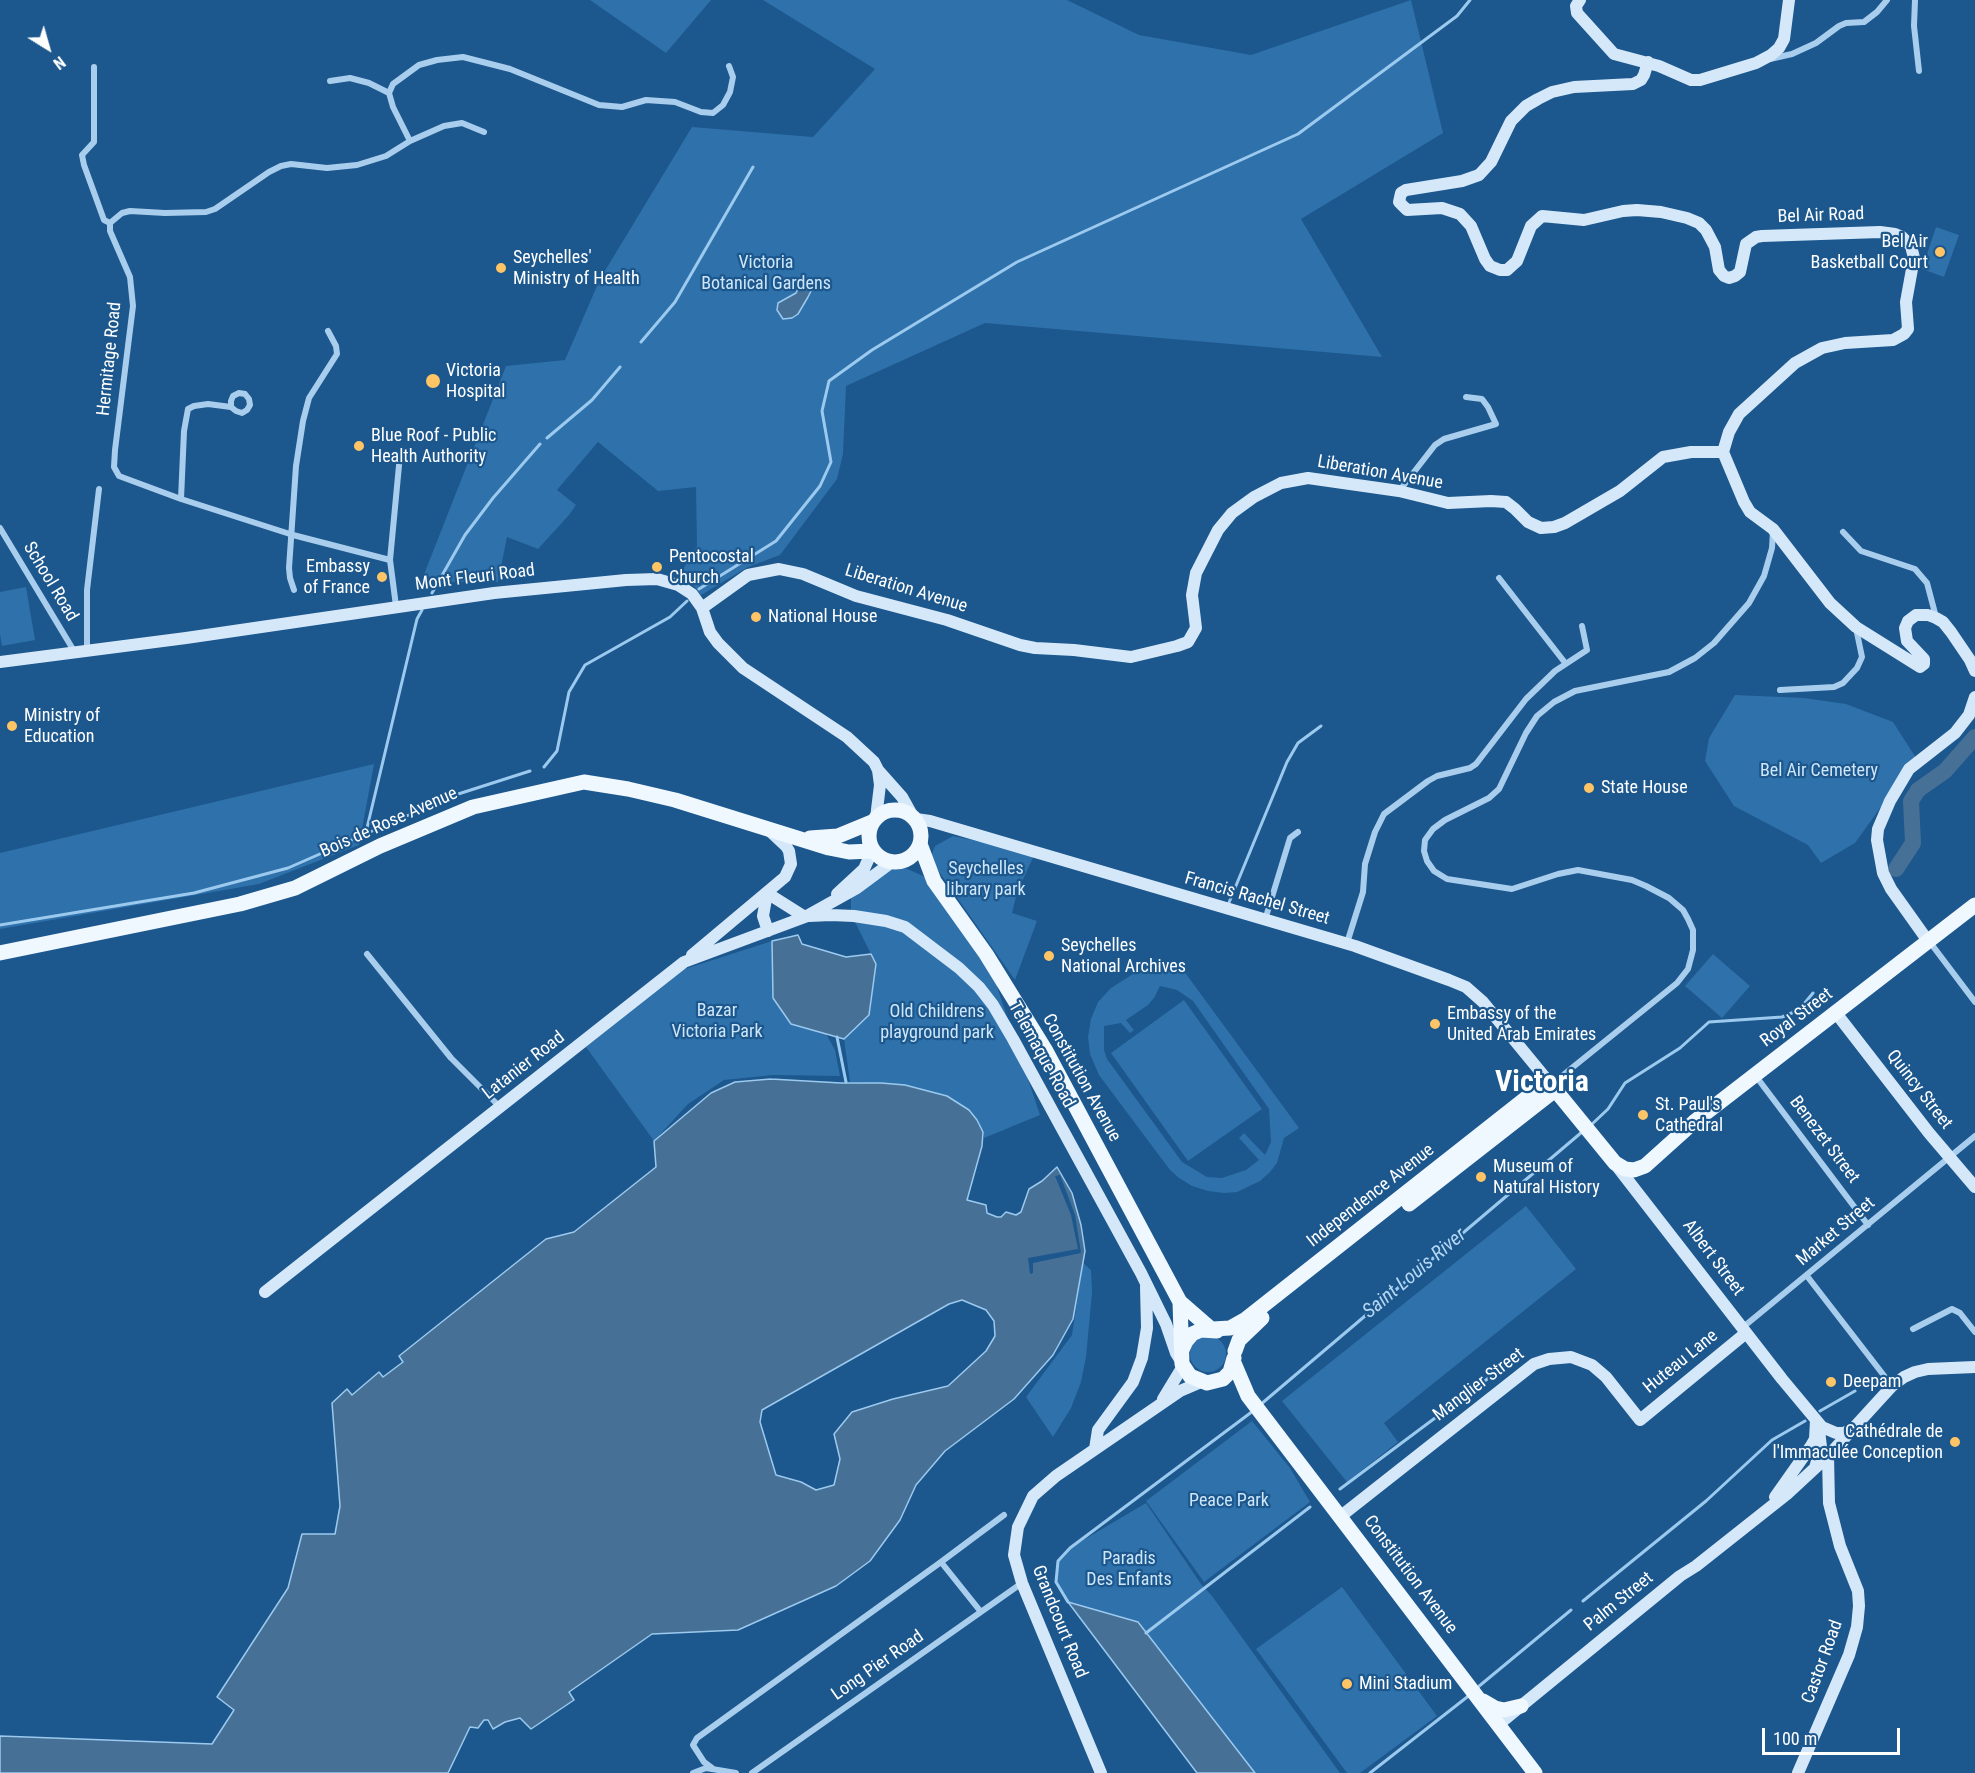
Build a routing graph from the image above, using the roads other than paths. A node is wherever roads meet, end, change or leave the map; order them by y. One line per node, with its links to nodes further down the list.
1 (1580, 0): 6 (main road)
2 (1790, 0): 5 (main road)
3 (1887, 0): 5 (street)
4 (1915, 0): 9 (street)
5 (1764, 60): 6 (main road)
6 (1648, 62): 18 (main road, Bel Air Road)
7 (729, 66): 11 (street)
8 (94, 67): 14 (street, Hermitage Road)
9 (1919, 71)
10 (330, 81): 11 (street)
11 (389, 93): 13 (street)
12 (484, 132): 13 (street)
13 (410, 141): 14 (street)
14 (110, 223): 22 (street, Hermitage Road)
15 (328, 331): 26 (street)
16 (1466, 397): 21 (street)
17 (231, 407): 22 (street)
18 (1723, 452): 21 (main road, Liberation Avenue); 24 (main road)
19 (400, 455): 27 (street)
20 (99, 489): 35 (street)
21 (1399, 491): 31 (main road, Liberation Avenue)
22 (181, 499): 26 (street, Hermitage Road)
23 (0, 528): 35 (street, School Road)
24 (1773, 529): 34 (main road); 65 (street)
25 (1843, 532): 32 (street)
26 (293, 535): 27 (street, Hermitage Road); 29 (street)
27 (390, 560): 30 (street)
28 (1499, 578): 37 (street)
29 (294, 590)
30 (396, 606): 31 (main road, Mont Fleuri Road); 35 (main road, Mont Fleuri Road)
31 (702, 608): 41 (main road, Mont Fleuri Road)
32 (1936, 618): 34 (main road); 38 (main road)
33 (1582, 626): 37 (street)
34 (1856, 627): 39 (street)
35 (81, 651): 36 (main road, Mont Fleuri Road)
36 (0, 662)
37 (1566, 664): 58 (street)
38 (1975, 671)
39 (1780, 690)
40 (1975, 697): 57 (main road)
41 (878, 770): 42 (main road, Mont Fleuri Road); 43 (main road)
42 (914, 817): 43 (main road); 47 (main road); 55 (main road, Francis Rachel Street)
43 (874, 820): 46 (main road, Bois de Rose Avenue); 48 (main road)
44 (770, 831): 46 (main road, Bois de Rose Avenue); 51 (main road); 59 (main road, Bois de Rose Avenue)
45 (1298, 832): 55 (street)
46 (795, 838): 48 (main road, Bois de Rose Avenue)
47 (920, 844): 49 (main road); 50 (main road, Constitution Avenue)
48 (872, 851): 49 (main road); 52 (main road, Latanier Road)
49 (892, 862): 50 (main road, Constitution Avenue); 52 (main road, Latanier Road)
50 (934, 881): 77 (main road, Constitution Avenue)
51 (767, 893): 54 (main road); 56 (main road); 61 (main road)
52 (825, 905): 54 (main road, Latanier Road)
53 (1975, 905): 57 (main road, Royal Street)
54 (805, 917): 56 (main road, Latanier Road); 75 (main road, Telemaque Road)
55 (1265, 920): 58 (main road, Francis Rachel Street)
56 (768, 931): 61 (main road, Latanier Road)
57 (1928, 941): 62 (street); 63 (main road, Royal Street)
58 (1347, 944): 65 (main road, Francis Rachel Street)
59 (0, 953)
60 (367, 954): 66 (street)
61 (684, 962): 66 (main road, Latanier Road)
62 (1975, 1002)
63 (1836, 1013): 64 (main road, Royal Street); 68 (main road, Quincy Street)
64 (1755, 1075): 70 (main road, Royal Street); 73 (street, Benezet Street)
65 (1554, 1084): 69 (main road, Albert Street); 78 (main road, Independence Avenue); 82 (main road, Independence Avenue)
66 (500, 1108): 76 (main road, Latanier Road)
67 (1975, 1136): 68 (street, Market Street)
68 (1950, 1158): 71 (main road, Quincy Street); 73 (street, Market Street)
69 (1615, 1164): 70 (main road); 72 (main road, Albert Street)
70 (1645, 1166): 72 (main road)
71 (1975, 1187)
72 (1644, 1199): 80 (main road, Albert Street)
73 (1868, 1225): 74 (street, Market Street)
74 (1806, 1276): 80 (street, Market Street); 86 (street)
75 (1146, 1282): 83 (main road, Telemaque Road); 92 (main road, Telemaque Road)
76 (265, 1292)
77 (1180, 1302): 78 (main road, Constitution Avenue); 83 (main road, Constitution Avenue)
78 (1212, 1329): 82 (main road); 83 (main road)
79 (1913, 1329): 81 (street)
80 (1744, 1330): 89 (main road, Huteau Lane); 90 (main road, Albert Street)
81 (1975, 1332)
82 (1234, 1357): 85 (main road); 87 (main road, Constitution Avenue)
83 (1182, 1360): 85 (main road); 88 (main road)
84 (1975, 1367): 86 (main road)
85 (1207, 1382): 87 (main road); 88 (main road, Grandcourt Road)
86 (1892, 1386): 91 (main road)
87 (1250, 1399): 97 (main road, Constitution Avenue)
88 (1161, 1403): 92 (main road, Grandcourt Road)
89 (1640, 1420): 97 (main road, Manglier Street)
90 (1816, 1420): 91 (main road); 94 (main road); 95 (main road)
91 (1854, 1428): 93 (main road)
92 (1095, 1449): 99 (main road, Grandcourt Road)
93 (1828, 1456): 94 (main road); 111 (main road, Castor Road)
94 (1815, 1468): 95 (main road)
95 (1764, 1512): 102 (main road, Palm Street)
96 (1004, 1515): 98 (street)
97 (1341, 1516): 101 (main road, Constitution Avenue)
98 (941, 1562): 100 (street); 105 (street)
99 (1022, 1583): 100 (street, Long Pier Road); 109 (main road, Grandcourt Road)
100 (981, 1612): 108 (street, Long Pier Road)
101 (1480, 1700): 102 (main road); 103 (main road, Constitution Avenue)
102 (1521, 1706): 103 (main road, Palm Street); 104 (main road)
103 (1499, 1724): 104 (main road, Constitution Avenue)
104 (1514, 1744): 110 (main road, Constitution Avenue)
105 (712, 1768): 106 (street); 107 (street)
106 (693, 1773)
107 (735, 1773)
108 (752, 1773)
109 (1101, 1773)
110 (1535, 1773)
111 (1798, 1773)

